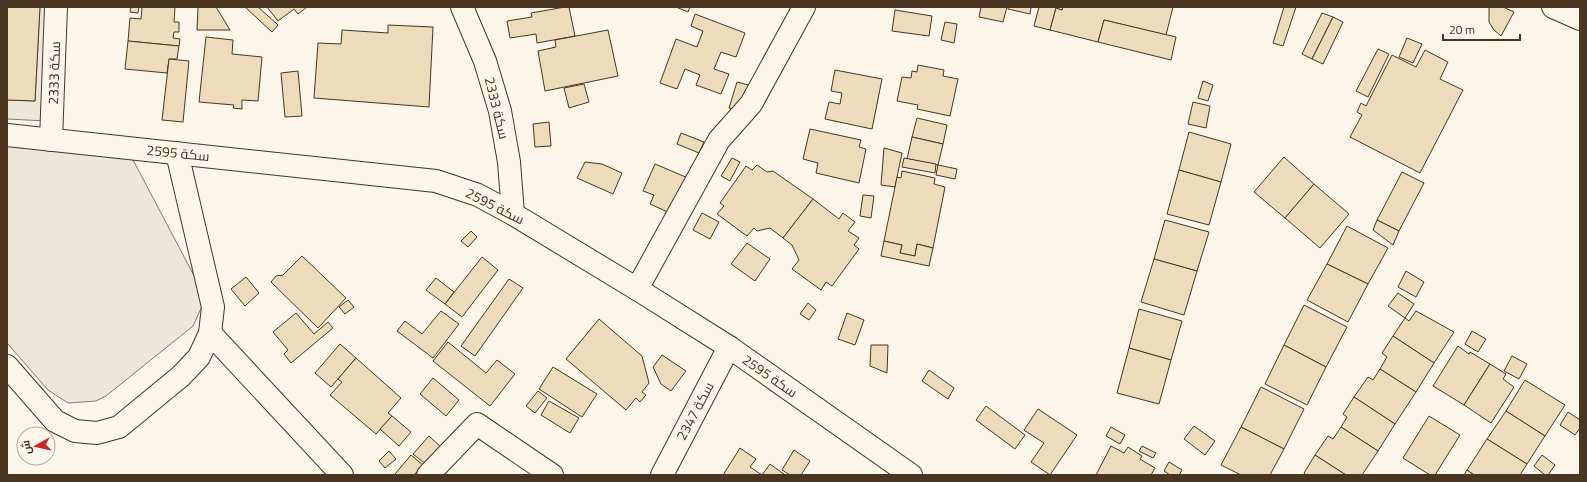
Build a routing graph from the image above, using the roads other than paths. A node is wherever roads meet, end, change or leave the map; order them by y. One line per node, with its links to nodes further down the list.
1 (56, 7): 7 (street, سكة 2333)
2 (462, 7): 9 (street, سكة 2333)
3 (804, 7): 10 (street)
4 (1553, 7): 5 (street)
5 (1580, 19)
6 (7, 135): 7 (street, سكة 2595)
7 (51, 140): 8 (street, سكة 2595)
8 (177, 153): 9 (street, سكة 2595); 11 (street)
9 (513, 214): 10 (street, سكة 2595)
10 (637, 289): 12 (street, سكة 2595)
11 (210, 333): 13 (street); 14 (street)
12 (729, 347): 17 (street, سكة 2347); 18 (street, سكة 2595)
13 (7, 366)
14 (342, 475)
15 (428, 475): 16 (street)
16 (552, 475)
17 (662, 475)
18 (911, 475)

